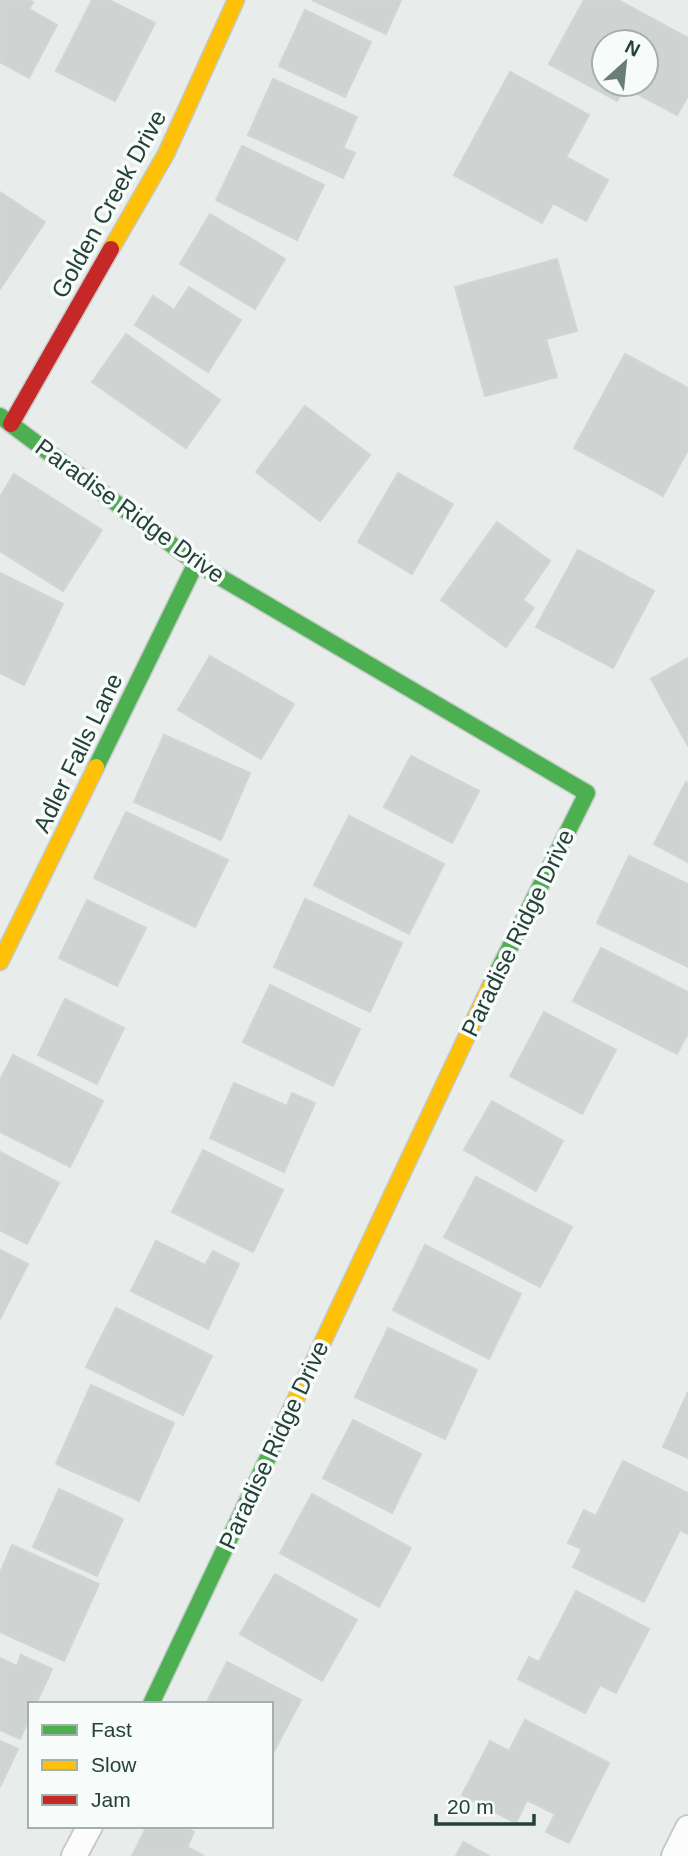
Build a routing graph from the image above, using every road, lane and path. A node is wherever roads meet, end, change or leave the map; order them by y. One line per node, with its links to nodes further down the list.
1 (236, 0): 2 (street, Golden Creek Drive)
2 (5, 420): 3 (street, Paradise Ridge Drive)
3 (196, 563): 4 (street, Adler Falls Lane); 5 (street, Paradise Ridge Drive)
4 (0, 962)
5 (152, 1702)
6 (89, 1828): 8 (street)
7 (688, 1828): 9 (street)
8 (74, 1856)
9 (674, 1856)

